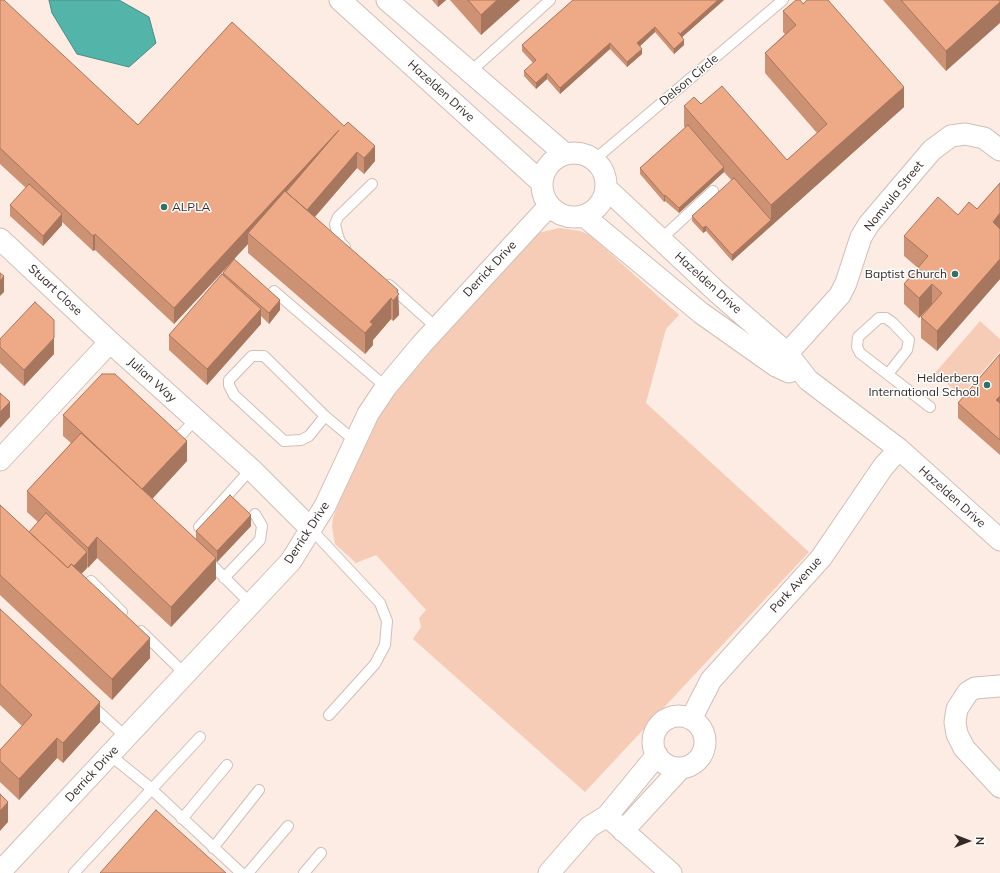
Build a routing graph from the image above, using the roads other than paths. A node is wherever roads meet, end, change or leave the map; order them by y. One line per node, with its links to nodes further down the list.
1 (340, 0): 9 (street, Hazelden Drive)
2 (388, 0): 5 (street)
3 (550, 0): 5 (lane)
4 (783, 0): 8 (lane, Delson Circle)
5 (470, 72): 7 (street)
6 (1000, 150): 24 (street, Nomvula Street)
7 (565, 154): 8 (street); 9 (street)
8 (594, 160): 11 (street)
9 (541, 182): 13 (street)
10 (372, 184): 17 (lane)
11 (606, 188): 14 (street); 16 (street, Hazelden Drive)
12 (713, 191): 16 (lane)
13 (549, 206): 14 (street); 22 (street, Derrick Drive)
14 (584, 216): 21 (street, Hazelden Drive)
15 (0, 239): 23 (street, Stuart Close)
16 (661, 239): 18 (street, Hazelden Drive)
17 (351, 252)
18 (693, 269): 21 (street); 24 (street, Hazelden Drive)
19 (380, 277): 22 (lane)
20 (274, 291): 26 (lane)
21 (675, 291): 24 (street, Hazelden Drive)
22 (437, 328): 26 (street, Derrick Drive)
23 (110, 342): 29 (street, Julian Way); 33 (street)
24 (781, 360): 32 (street, Hazelden Drive)
25 (888, 374): 25 (lane); 27 (lane)
26 (386, 387): 31 (street, Derrick Drive)
27 (930, 407)
28 (325, 416): 28 (lane); 31 (lane)
29 (196, 419): 30 (lane); 34 (street, Julian Way)
30 (159, 424)
31 (355, 441): 37 (street, Derrick Drive)
32 (899, 450): 38 (street, Hazelden Drive); 47 (street, Park Avenue)
33 (0, 460)
34 (251, 469): 36 (lane); 37 (street, Julian Way)
35 (255, 514): 40 (lane)
36 (199, 527)
37 (311, 529): 42 (street, Derrick Drive); 46 (lane)
38 (1000, 540)
39 (201, 555): 40 (lane)
40 (224, 578): 42 (lane)
41 (91, 581): 43 (lane)
42 (251, 604): 43 (street, Derrick Drive)
43 (185, 674): 48 (street, Derrick Drive)
44 (1000, 686): 54 (street)
45 (81, 695): 48 (lane)
46 (329, 715)
47 (691, 719): 51 (street); 53 (street)
48 (126, 737): 50 (street, Derrick Drive)
49 (200, 737): 55 (lane)
50 (110, 754): 55 (lane); 63 (street, Derrick Drive)
51 (657, 754): 53 (street); 57 (street)
52 (228, 765): 58 (lane)
53 (681, 768): 60 (street)
54 (1000, 787)
55 (152, 790): 58 (lane); 64 (lane)
56 (260, 790): 61 (lane)
57 (607, 816): 60 (street); 68 (street)
58 (182, 819): 61 (lane)
59 (288, 826): 66 (lane)
60 (623, 831): 69 (street)
61 (213, 848): 65 (lane)
62 (321, 853): 67 (lane)
63 (0, 872)
64 (74, 873)
65 (240, 873)
66 (248, 873)
67 (304, 873)
68 (549, 873)
69 (671, 873)

